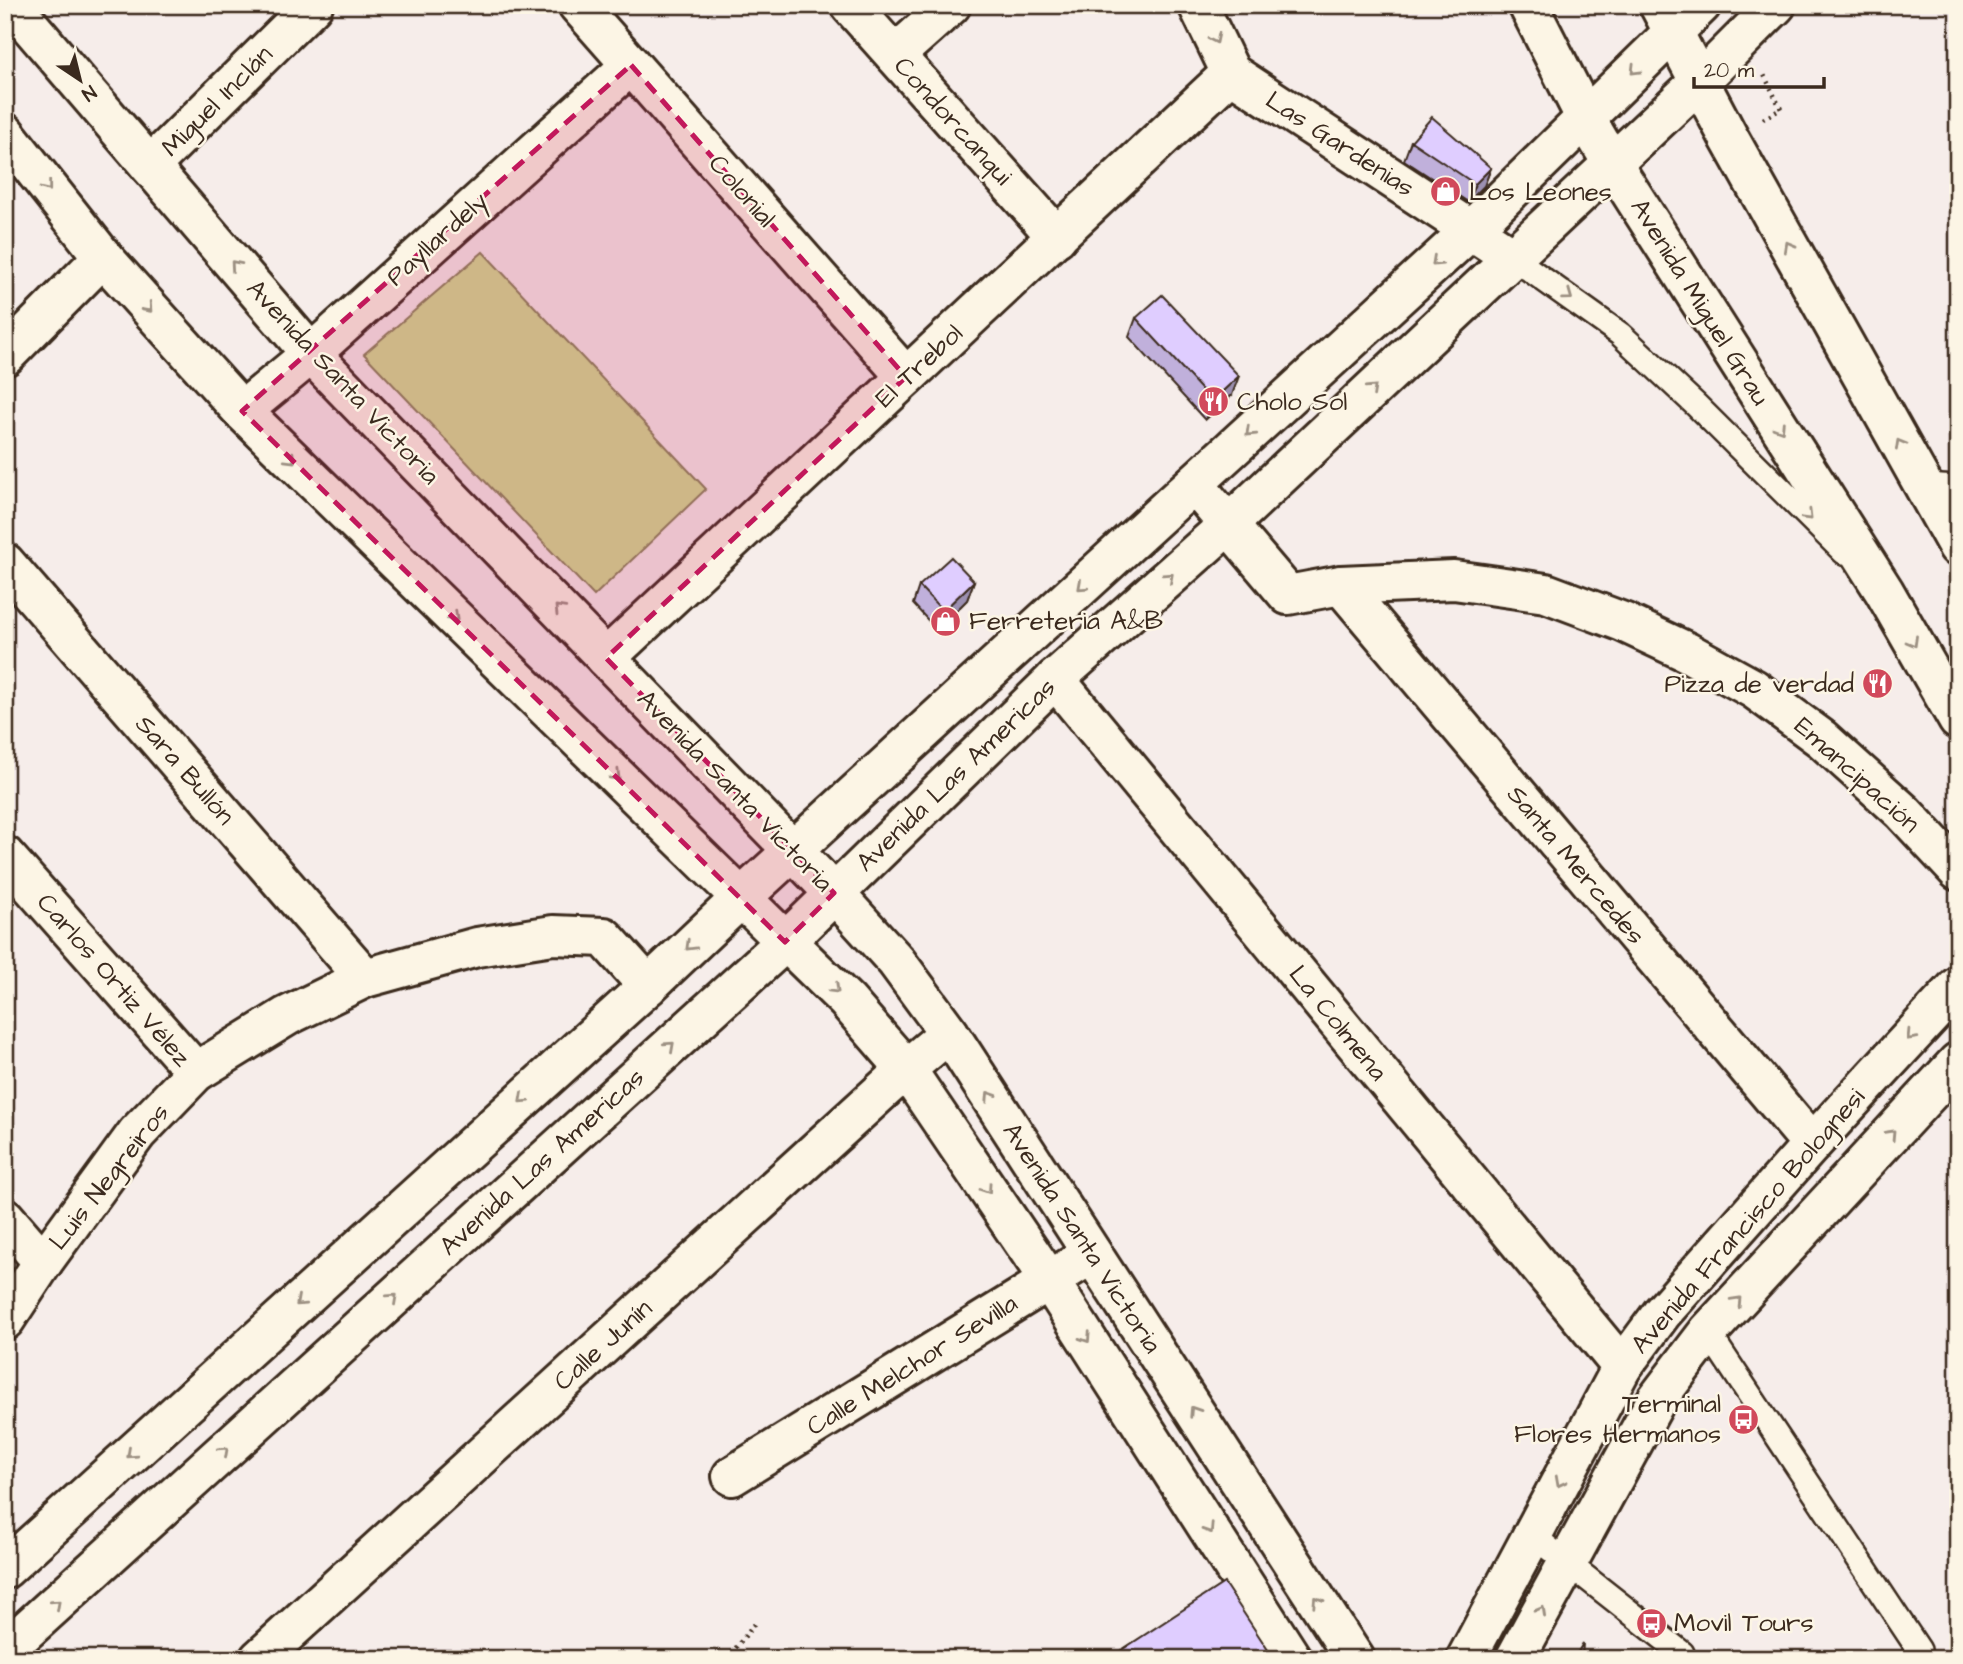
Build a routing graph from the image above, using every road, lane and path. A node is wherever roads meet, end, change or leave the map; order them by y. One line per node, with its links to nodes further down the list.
1 (12, 5): 18 (street, Avenida Santa Victoria)
2 (313, 5): 18 (street, Miguel Inclán)
3 (578, 5): 12 (street, Colonial)
4 (850, 5): 11 (street, Condorcanqui)
5 (951, 5): 11 (street)
6 (1198, 5): 13 (street, one-way to 13)
7 (1528, 5): 15 (street, Avenida Miguel Grau)
8 (1701, 5): 10 (street, Avenida Las Americas)
9 (1776, 5): 14 (street, Avenida Las Americas)
10 (1666, 19): 14 (street); 15 (street, Avenida Las Americas, one-way to 15)
11 (895, 55): 20 (street, Condorcanqui)
12 (631, 65): 23 (street, Payllardely); 25 (street, Colonial)
13 (1231, 73): 19 (street, Las Gardenias); 20 (street, El Trebol)
14 (1699, 82): 17 (street, Avenida Las Americas); 28 (street, one-way to 14)
15 (1586, 119): 17 (street, Avenida Miguel Grau); 19 (street, Avenida Las Americas)
16 (5, 133): 21 (street, Avenida Santa Victoria, one-way to 21)
17 (1612, 163): 22 (street, Avenida Las Americas); 33 (street, Avenida Miguel Grau, one-way to 33)
18 (150, 166): 23 (street, Avenida Santa Victoria, one-way to 18)
19 (1471, 230): 22 (street, Las Gardenias); 27 (street, Avenida Las Americas, one-way to 27)
20 (1057, 237): 25 (street, El Trebol)
21 (103, 257): 24 (street); 26 (street, Avenida Santa Victoria, one-way to 26)
22 (1512, 257): 29 (street, Avenida Las Americas, one-way to 22); 33 (lane, Avenida Miguel Grau, one-way to 33)
23 (311, 354): 26 (street, Payllardely); 34 (street, Avenida Santa Victoria, one-way to 23)
24 (5, 356)
25 (906, 377): 34 (street, El Trebol)
26 (242, 411): 41 (street, Avenida Santa Victoria, one-way to 41)
27 (1194, 484): 29 (street, Emancipación); 37 (street, Avenida Las Americas, one-way to 37)
28 (1941, 487): 30 (street)
29 (1228, 525): 32 (street, Emancipación); 35 (street, Avenida Las Americas, one-way to 29)
30 (1958, 547)
31 (5, 562): 43 (street, Sara Bullón)
32 (1341, 585): 39 (street, Emancipación); 50 (street, Santa Mercedes)
33 (1884, 592): 36 (street, Avenida Miguel Grau, one-way to 36)
34 (606, 659): 37 (street, Avenida Santa Victoria)
35 (1055, 679): 40 (street, Avenida Las Americas); 57 (street, La Colmena)
36 (1958, 720)
37 (794, 851): 40 (street, Avenida Santa Victoria); 41 (street, Avenida Las Americas)
38 (5, 856): 49 (street, Carlos Ortiz Vélez)
39 (1958, 871)
40 (834, 893): 42 (street, Avenida Las Americas); 46 (street, Avenida Santa Victoria)
41 (740, 899): 42 (street, Avenida Santa Victoria); 44 (street, Avenida Las Americas, one-way to 44)
42 (785, 942): 48 (street, Avenida Santa Victoria, one-way to 48); 63 (street, Avenida Las Americas, one-way to 42)
43 (365, 978): 44 (street, Luis Negreiros); 49 (street, Luis Negreiros)
44 (648, 986): 61 (street, Avenida Las Americas, one-way to 61)
45 (1958, 986): 50 (street, Avenida Francisco Bolognesi, one-way to 50)
46 (949, 1033): 48 (street, Calle Junín); 52 (street, Avenida Santa Victoria, one-way to 46)
47 (1958, 1062): 56 (street, Avenida Francisco Bolognesi, one-way to 47)
48 (906, 1069): 54 (street, Avenida Santa Victoria, one-way to 54); 66 (street, Calle Junín)
49 (196, 1072): 53 (street, Luis Negreiros)
50 (1812, 1144): 57 (street, Avenida Francisco Bolognesi)
51 (5, 1218): 53 (street)
52 (1092, 1254): 54 (street, Calle Melchor Sevilla); 69 (street, Avenida Santa Victoria, one-way to 52)
53 (43, 1262): 55 (street, Luis Negreiros)
54 (1049, 1280): 58 (street, Calle Melchor Sevilla); 68 (street, Avenida Santa Victoria, one-way to 68)
55 (5, 1320)
56 (1708, 1332): 60 (street, Avenida Francisco Bolognesi); 64 (lane)
57 (1622, 1367): 59 (street, Avenida Francisco Bolognesi, one-way to 59)
58 (732, 1476)
59 (1532, 1535): 60 (lane); 70 (street, Avenida Francisco Bolognesi)
60 (1567, 1563): 65 (lane); 71 (street, Avenida Francisco Bolognesi, one-way to 60)
61 (5, 1569)
62 (757, 1621): 67 (path)
63 (5, 1650)
64 (1919, 1650)
65 (1682, 1653)
66 (259, 1659)
67 (727, 1659)
68 (1292, 1659)
69 (1354, 1659)
70 (1466, 1659)
71 (1515, 1659)

